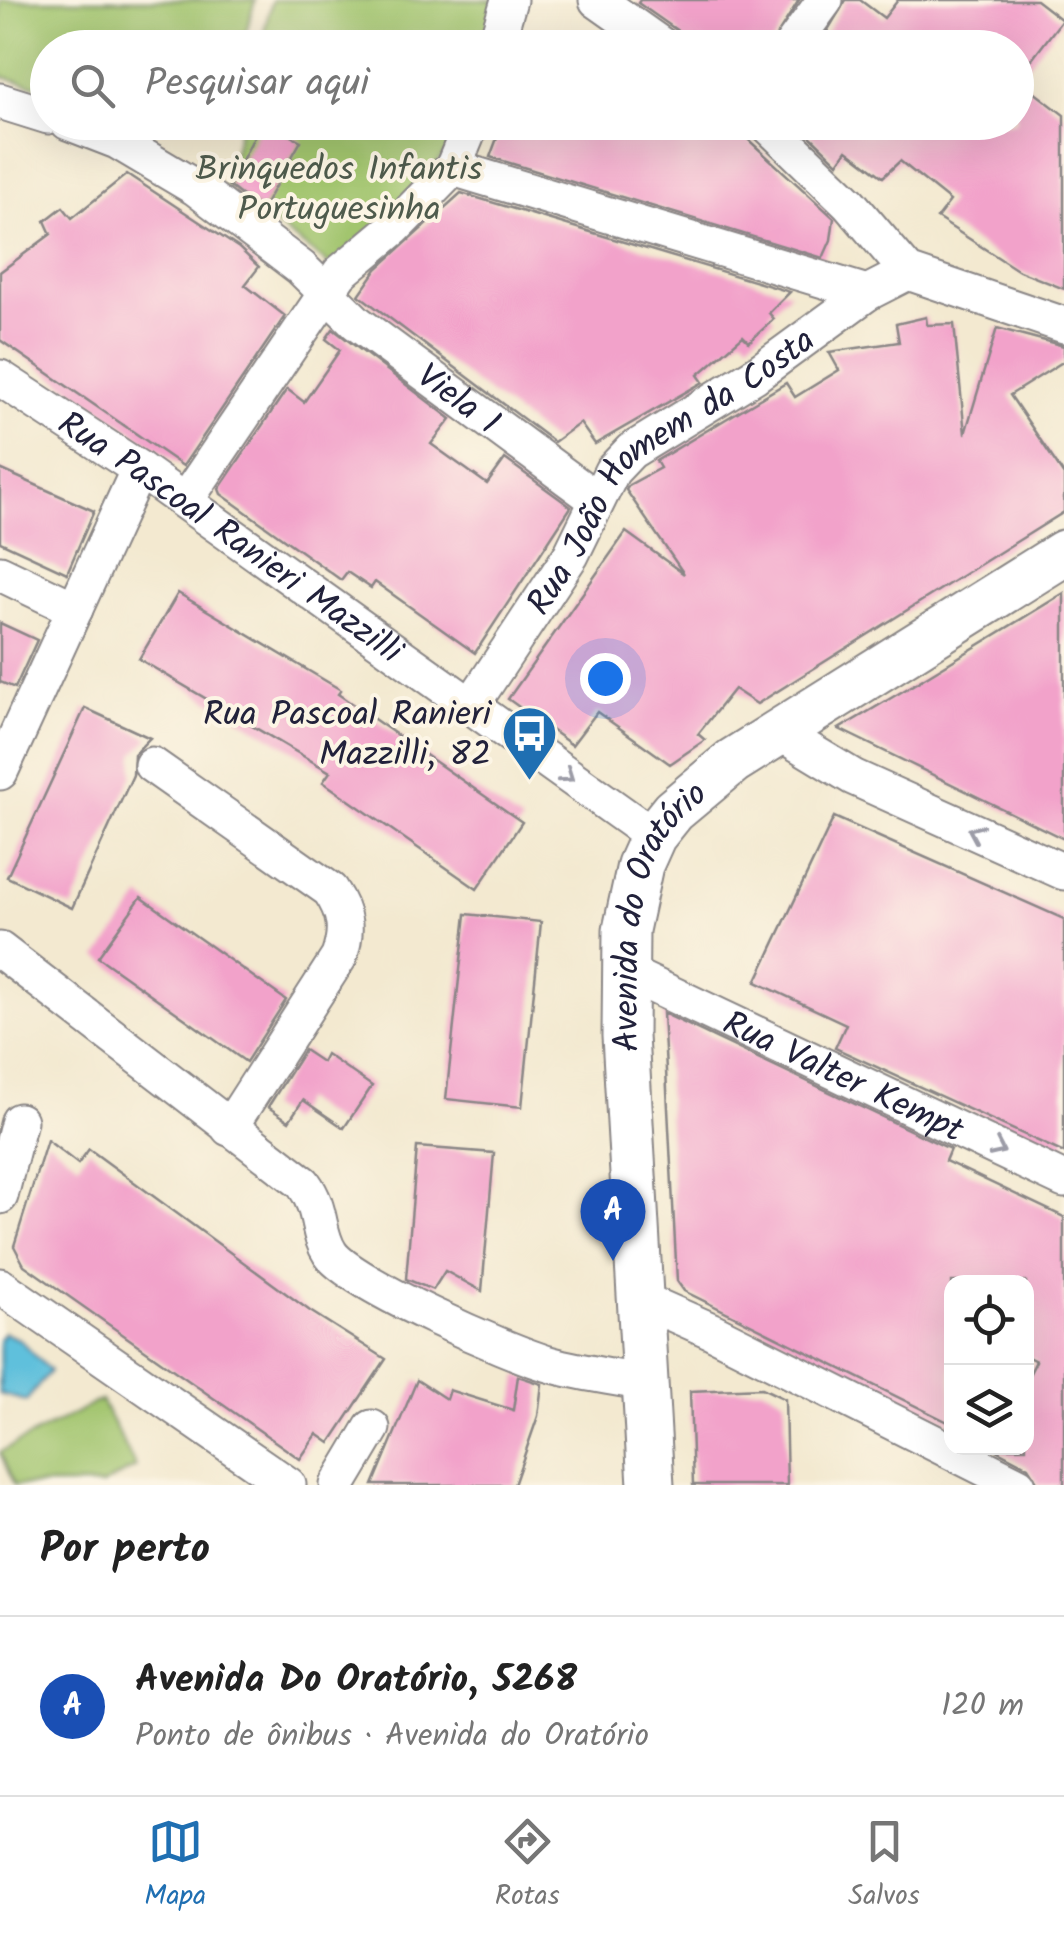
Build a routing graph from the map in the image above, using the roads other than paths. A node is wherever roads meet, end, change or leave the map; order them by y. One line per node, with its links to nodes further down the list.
1 (510, 0): 4 (street)
2 (597, 0): 5 (street)
3 (825, 0): 6 (street)
4 (501, 30)
5 (640, 30)
6 (803, 30)
7 (0, 101): 8 (street)
8 (30, 110)
9 (114, 140): 14 (street, Viela 1)
10 (464, 140): 12 (street)
11 (784, 140): 13 (street)
12 (452, 168): 14 (street); 15 (street)
13 (908, 272): 15 (street, Rua João Homem da Costa); 16 (street)
14 (327, 292): 19 (street, Viela 1); 20 (street)
15 (866, 293): 19 (street, Rua João Homem da Costa)
16 (1064, 325)
17 (0, 378): 18 (street, Rua Pascoal Ranieri Mazzilli)
18 (140, 469): 20 (street, Rua Pascoal Ranieri Mazzilli); 23 (street)
19 (597, 500): 24 (street, Rua João Homem da Costa)
20 (185, 501): 24 (street, Rua Pascoal Ranieri Mazzilli)
21 (1064, 553): 26 (main road, Avenida do Oratório)
22 (0, 574): 23 (street)
23 (76, 609): 25 (street)
24 (470, 706): 29 (street, Rua Pascoal Ranieri Mazzilli, one-way to 29)
25 (9, 728): 28 (street)
26 (776, 731): 29 (main road, Avenida do Oratório); 30 (street, one-way to 26)
27 (152, 765): 34 (street)
28 (0, 772)
29 (652, 836): 32 (main road, Avenida do Oratório)
30 (1064, 872)
31 (0, 950): 34 (street)
32 (625, 972): 35 (street, Rua Valter Kempt, one-way to 35); 38 (main road, Avenida do Oratório)
33 (19, 1121): 36 (street)
34 (229, 1128): 39 (street)
35 (1064, 1180)
36 (0, 1196)
37 (0, 1286): 41 (street)
38 (640, 1299): 39 (main road, Avenida do Oratório); 44 (street)
39 (647, 1383): 43 (main road, Avenida do Oratório)
40 (372, 1428): 42 (street)
41 (288, 1485)
42 (338, 1485)
43 (651, 1485)
44 (1018, 1485)

